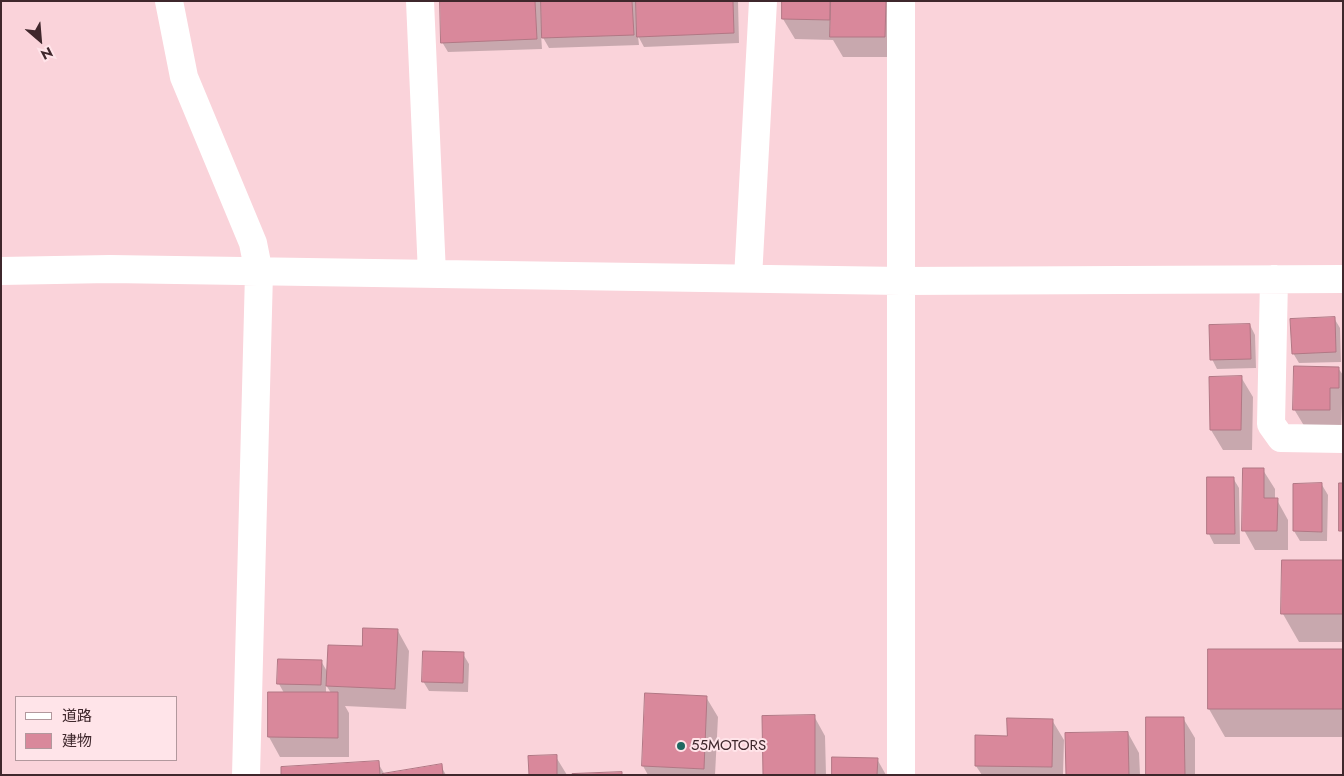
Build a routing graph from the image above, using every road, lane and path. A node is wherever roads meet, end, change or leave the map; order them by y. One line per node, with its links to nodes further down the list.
1 (169, 1): 6 (street)
2 (420, 1): 7 (street)
3 (763, 1): 8 (street)
4 (902, 1): 11 (street)
5 (1, 271): 6 (street)
6 (258, 273): 7 (street); 13 (street)
7 (432, 274): 8 (street)
8 (748, 278): 11 (street)
9 (1274, 279): 10 (street); 11 (street); 12 (street)
10 (1343, 279)
11 (901, 281): 14 (street)
12 (1343, 439)
13 (246, 775)
14 (901, 775)

